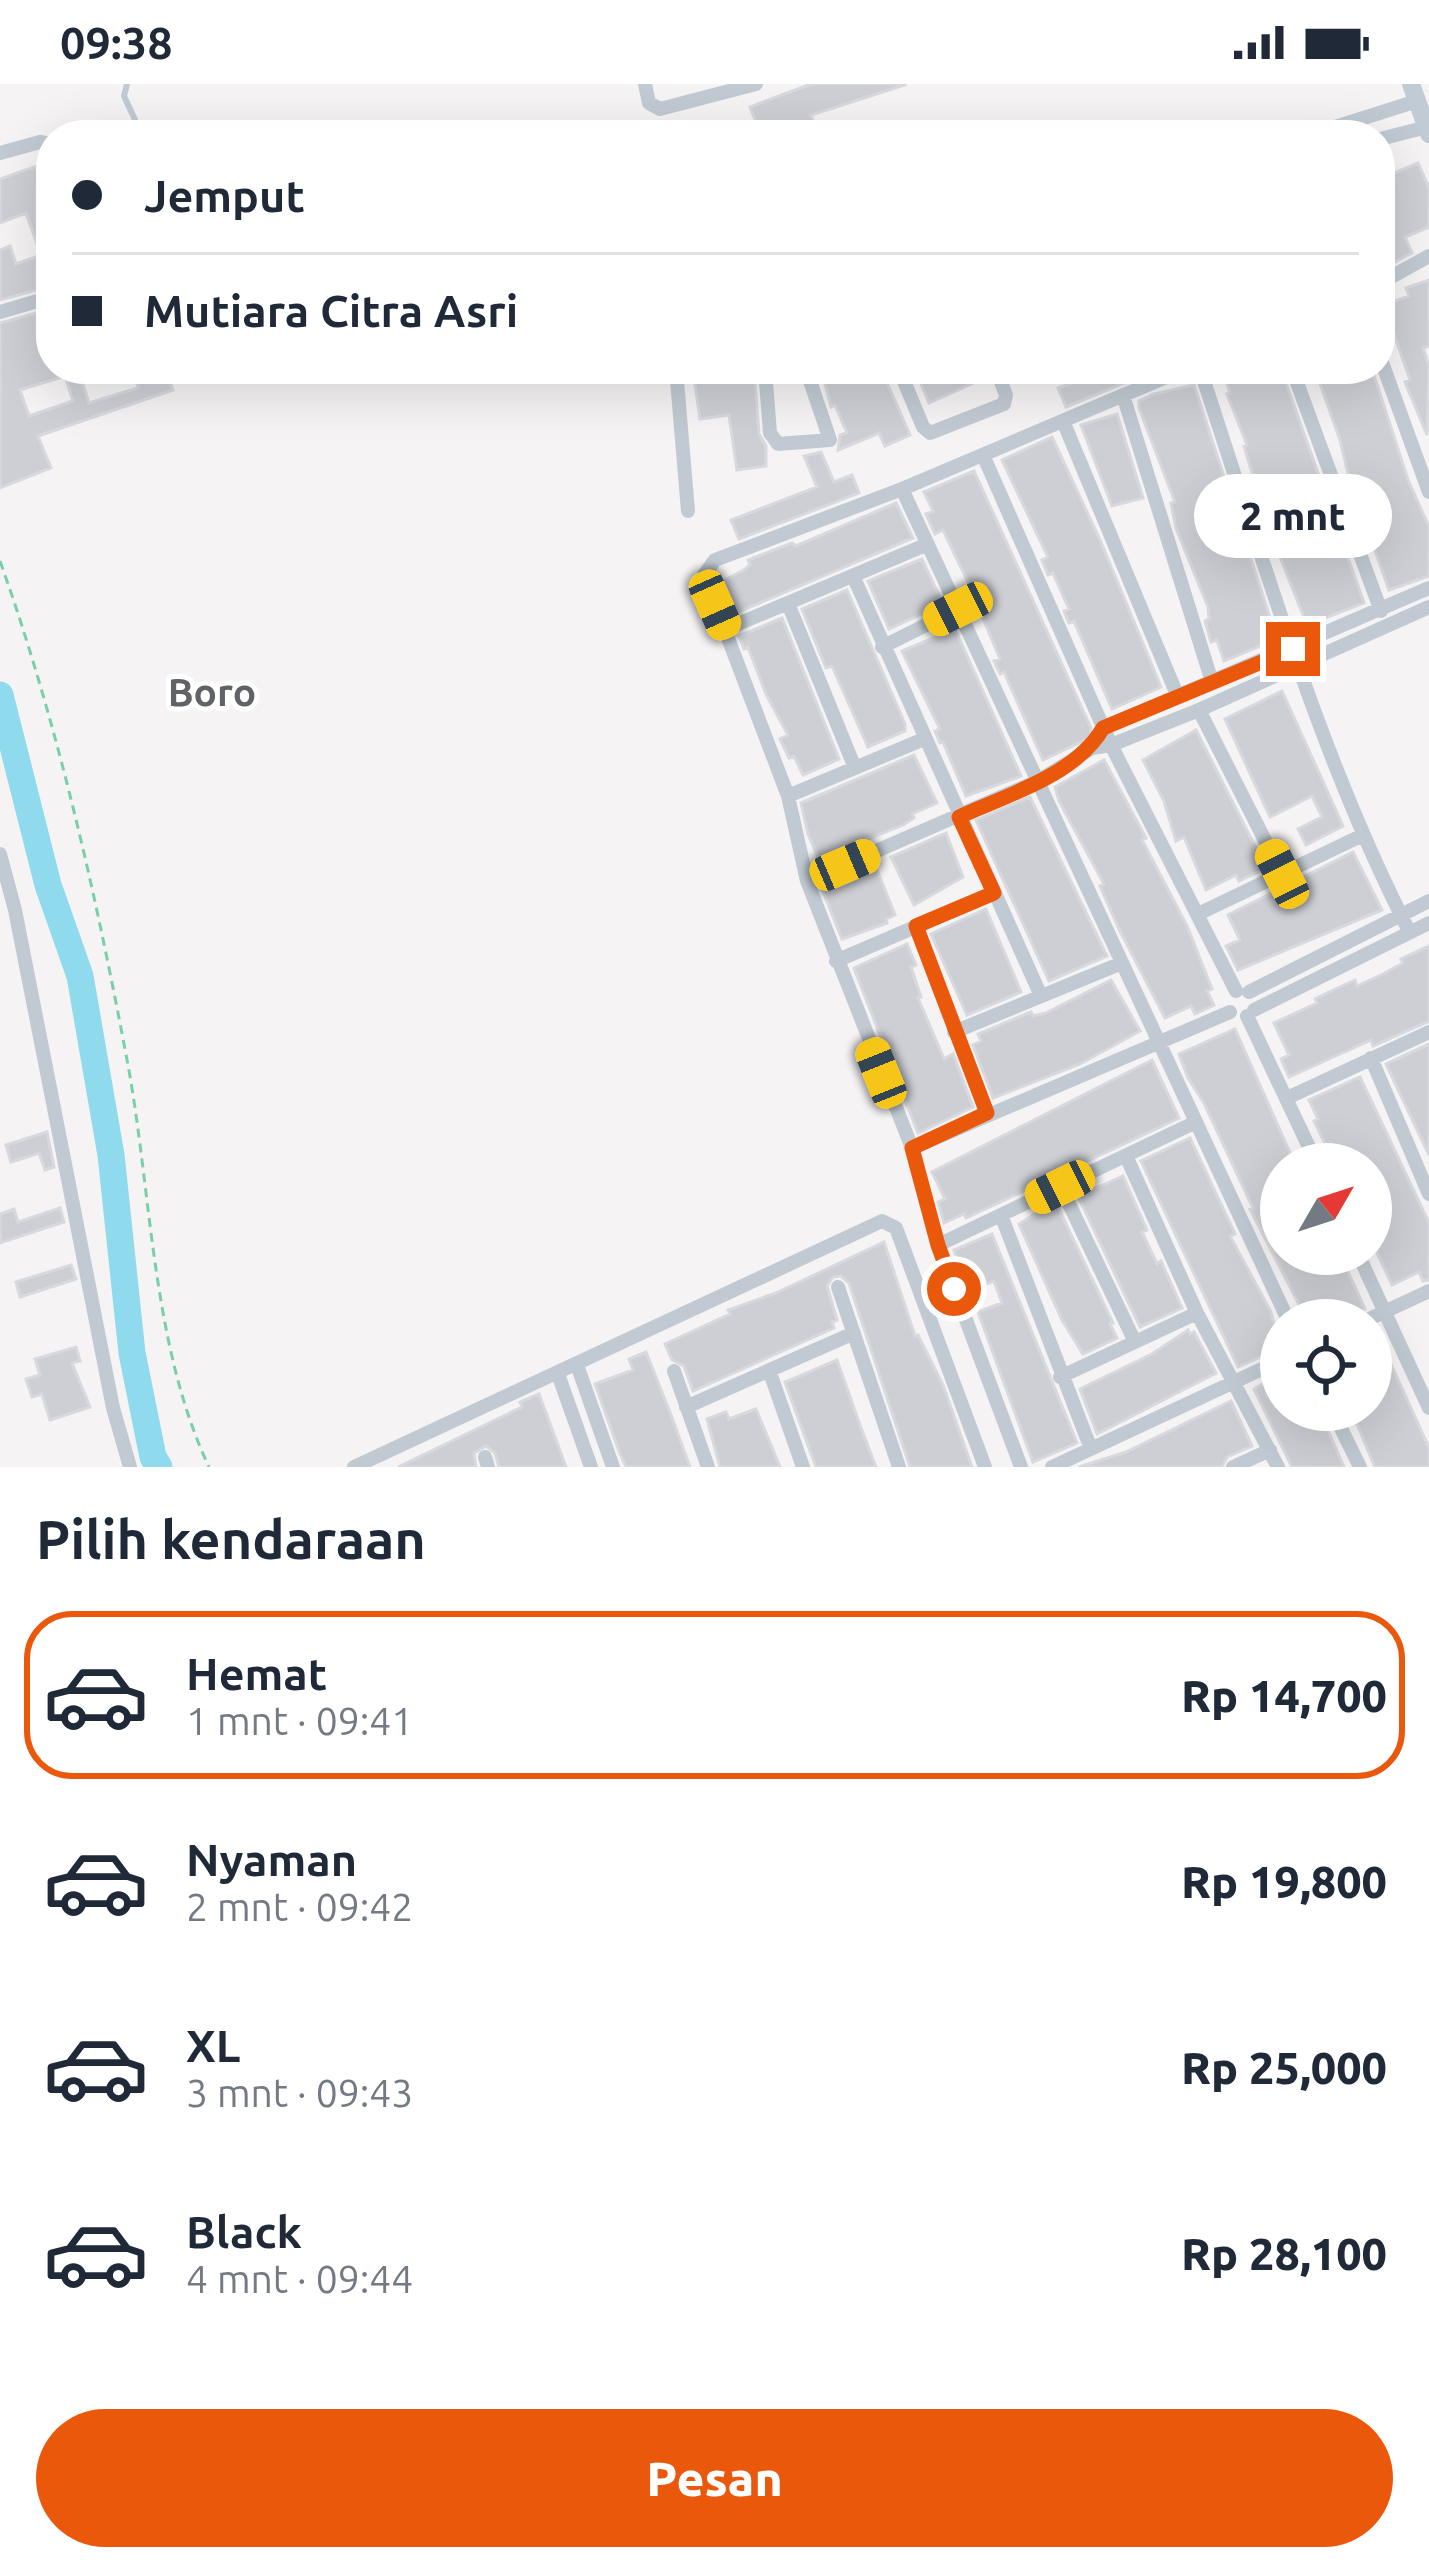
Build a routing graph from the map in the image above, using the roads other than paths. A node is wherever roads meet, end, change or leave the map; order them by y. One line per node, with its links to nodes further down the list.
1 (127, 84): 5 (lane)
2 (646, 84): 3 (street)
3 (756, 84)
4 (1414, 93): 6 (street); 7 (street)
5 (135, 120)
6 (1347, 120)
7 (1428, 130): 8 (street)
8 (1395, 136)
9 (36, 143): 10 (street)
10 (0, 153)
11 (1429, 256): 12 (street)
12 (1395, 275)
13 (36, 301): 14 (street)
14 (0, 312)
15 (677, 384): 29 (street)
16 (766, 384): 17 (street)
17 (811, 384)
18 (904, 384): 19 (street)
19 (1001, 384)
20 (1150, 384): 24 (street)
21 (1205, 384): 39 (street)
22 (1298, 384): 36 (street)
23 (1390, 384): 28 (street)
24 (1124, 395): 25 (street); 40 (street)
25 (1063, 421): 26 (street); 41 (street)
26 (983, 454): 27 (street); 43 (street)
27 (902, 489): 30 (street); 37 (street)
28 (1429, 492)
29 (688, 511)
30 (928, 544): 31 (street); 35 (street)
31 (854, 578): 33 (street); 38 (street)
32 (1429, 588): 36 (street)
33 (789, 606): 37 (street); 47 (street)
34 (1429, 607): 39 (street)
35 (958, 609): 38 (street); 48 (street)
36 (1381, 611): 39 (street)
37 (726, 629): 49 (street)
38 (882, 647): 44 (street)
39 (1295, 657): 40 (street); 42 (street); 51 (street)
40 (1212, 682): 41 (street)
41 (1178, 697): 43 (street)
42 (1199, 710): 45 (street); 53 (street)
43 (1103, 728): 45 (street); 46 (street)
44 (924, 740): 47 (street); 50 (street)
45 (1111, 745): 46 (street); 57 (street)
46 (1092, 748): 48 (street)
47 (855, 768): 49 (street)
48 (1038, 781): 50 (street); 63 (street)
49 (788, 796): 54 (street)
50 (959, 817): 54 (street); 55 (street)
51 (1363, 835): 53 (street); 58 (street)
52 (0, 854): 102 (street)
53 (1282, 874): 57 (street)
54 (807, 881): 62 (street)
55 (994, 893): 60 (street); 65 (street)
56 (1429, 901): 58 (street)
57 (1198, 914): 64 (street)
58 (1401, 914): 61 (street); 64 (street)
59 (1429, 923): 61 (street)
60 (916, 926): 62 (street); 68 (street)
61 (1409, 931): 67 (street)
62 (836, 961): 76 (street)
63 (1122, 963): 65 (street); 70 (street)
64 (1243, 992): 66 (street); 67 (street)
65 (1041, 996): 68 (street)
66 (1230, 1012): 67 (street); 70 (street)
67 (1251, 1013): 72 (street)
68 (954, 1032): 73 (street)
69 (1429, 1032): 71 (street)
70 (1158, 1040): 73 (street); 74 (street)
71 (1371, 1058): 72 (street); 79 (street)
72 (1287, 1098): 75 (street)
73 (987, 1113): 76 (street)
74 (1196, 1123): 77 (street); 84 (street)
75 (1307, 1143)
76 (912, 1148): 81 (street)
77 (1126, 1156): 78 (street); 86 (street)
78 (1060, 1187): 80 (street); 89 (street)
79 (1428, 1191)
80 (1001, 1216): 81 (street); 95 (street)
81 (938, 1245): 110 (street)
82 (838, 1287): 88 (street)
83 (1429, 1291): 85 (street)
84 (1278, 1299)
85 (1392, 1308)
86 (1197, 1313): 89 (street); 96 (street)
87 (1392, 1329): 98 (street)
88 (854, 1333): 91 (street); 108 (street)
89 (1135, 1342): 95 (street)
90 (577, 1365): 94 (street); 105 (street); 109 (street)
91 (769, 1370): 97 (street); 107 (street)
92 (1260, 1370): 96 (street)
93 (674, 1371): 97 (street)
94 (557, 1374): 103 (street); 104 (street)
95 (1060, 1377): 100 (street)
96 (1233, 1382): 100 (street); 101 (street)
97 (686, 1407): 106 (street)
98 (1429, 1408)
99 (1342, 1431): 114 (street)
100 (1091, 1449): 111 (street)
101 (1270, 1450): 112 (street); 113 (street)
102 (130, 1467)
103 (354, 1467)
104 (591, 1467)
105 (614, 1467)
106 (708, 1467)
107 (803, 1467)
108 (899, 1467)
109 (985, 1467)
110 (1021, 1467)
111 (1052, 1467)
112 (1233, 1467)
113 (1278, 1467)
114 (1360, 1467)

